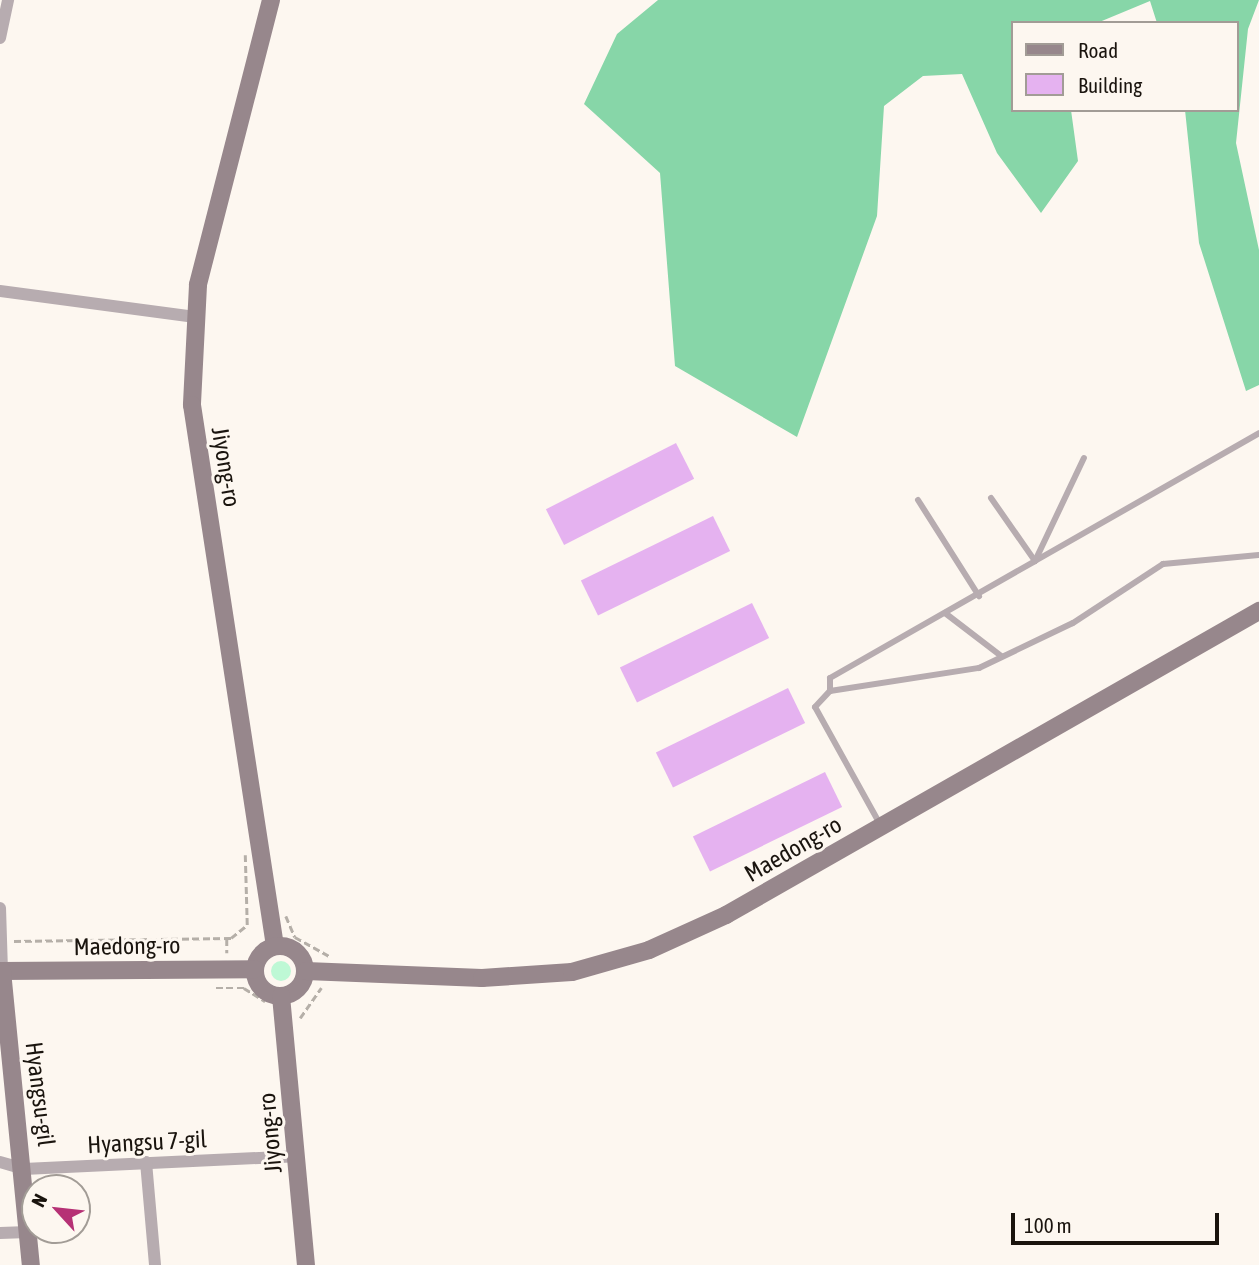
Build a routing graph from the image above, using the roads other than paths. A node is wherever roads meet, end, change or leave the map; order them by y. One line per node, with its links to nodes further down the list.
1 (8, 0): 3 (street)
2 (271, 0): 5 (street, Jiyong-ro)
3 (0, 38)
4 (0, 291): 5 (street)
5 (195, 317): 19 (street, Jiyong-ro)
6 (1259, 433): 11 (lane)
7 (1084, 458): 11 (lane)
8 (992, 498): 11 (lane)
9 (918, 500): 12 (lane)
10 (1259, 555): 15 (lane)
11 (1035, 561): 12 (lane)
12 (979, 596): 14 (lane)
13 (1259, 611): 17 (street, Maedong-ro)
14 (945, 613): 15 (lane); 16 (lane)
15 (1001, 656): 16 (lane)
16 (830, 691): 17 (lane)
17 (881, 827): 22 (street, Maedong-ro)
18 (0, 908): 21 (street)
19 (275, 946): 20 (street); 22 (street)
20 (255, 969): 21 (street, Maedong-ro); 23 (street)
21 (1, 971): 24 (street, Hyangsu-gil)
22 (306, 971): 23 (street)
23 (281, 996): 25 (street, Jiyong-ro)
24 (2, 1007): 28 (street, Hyangsu-gil)
25 (296, 1156): 27 (street, Hyangsu 7-gil); 35 (street, Jiyong-ro)
26 (0, 1162): 28 (street, Hyangsu 7-gil)
27 (146, 1162): 28 (street, Hyangsu 7-gil); 34 (street)
28 (24, 1169): 29 (street, Hyangsu-gil)
29 (24, 1174)
30 (21, 1232): 31 (street)
31 (0, 1233)
32 (29, 1244): 33 (street, Hyangsu-gil)
33 (31, 1265)
34 (155, 1265)
35 (306, 1265)

